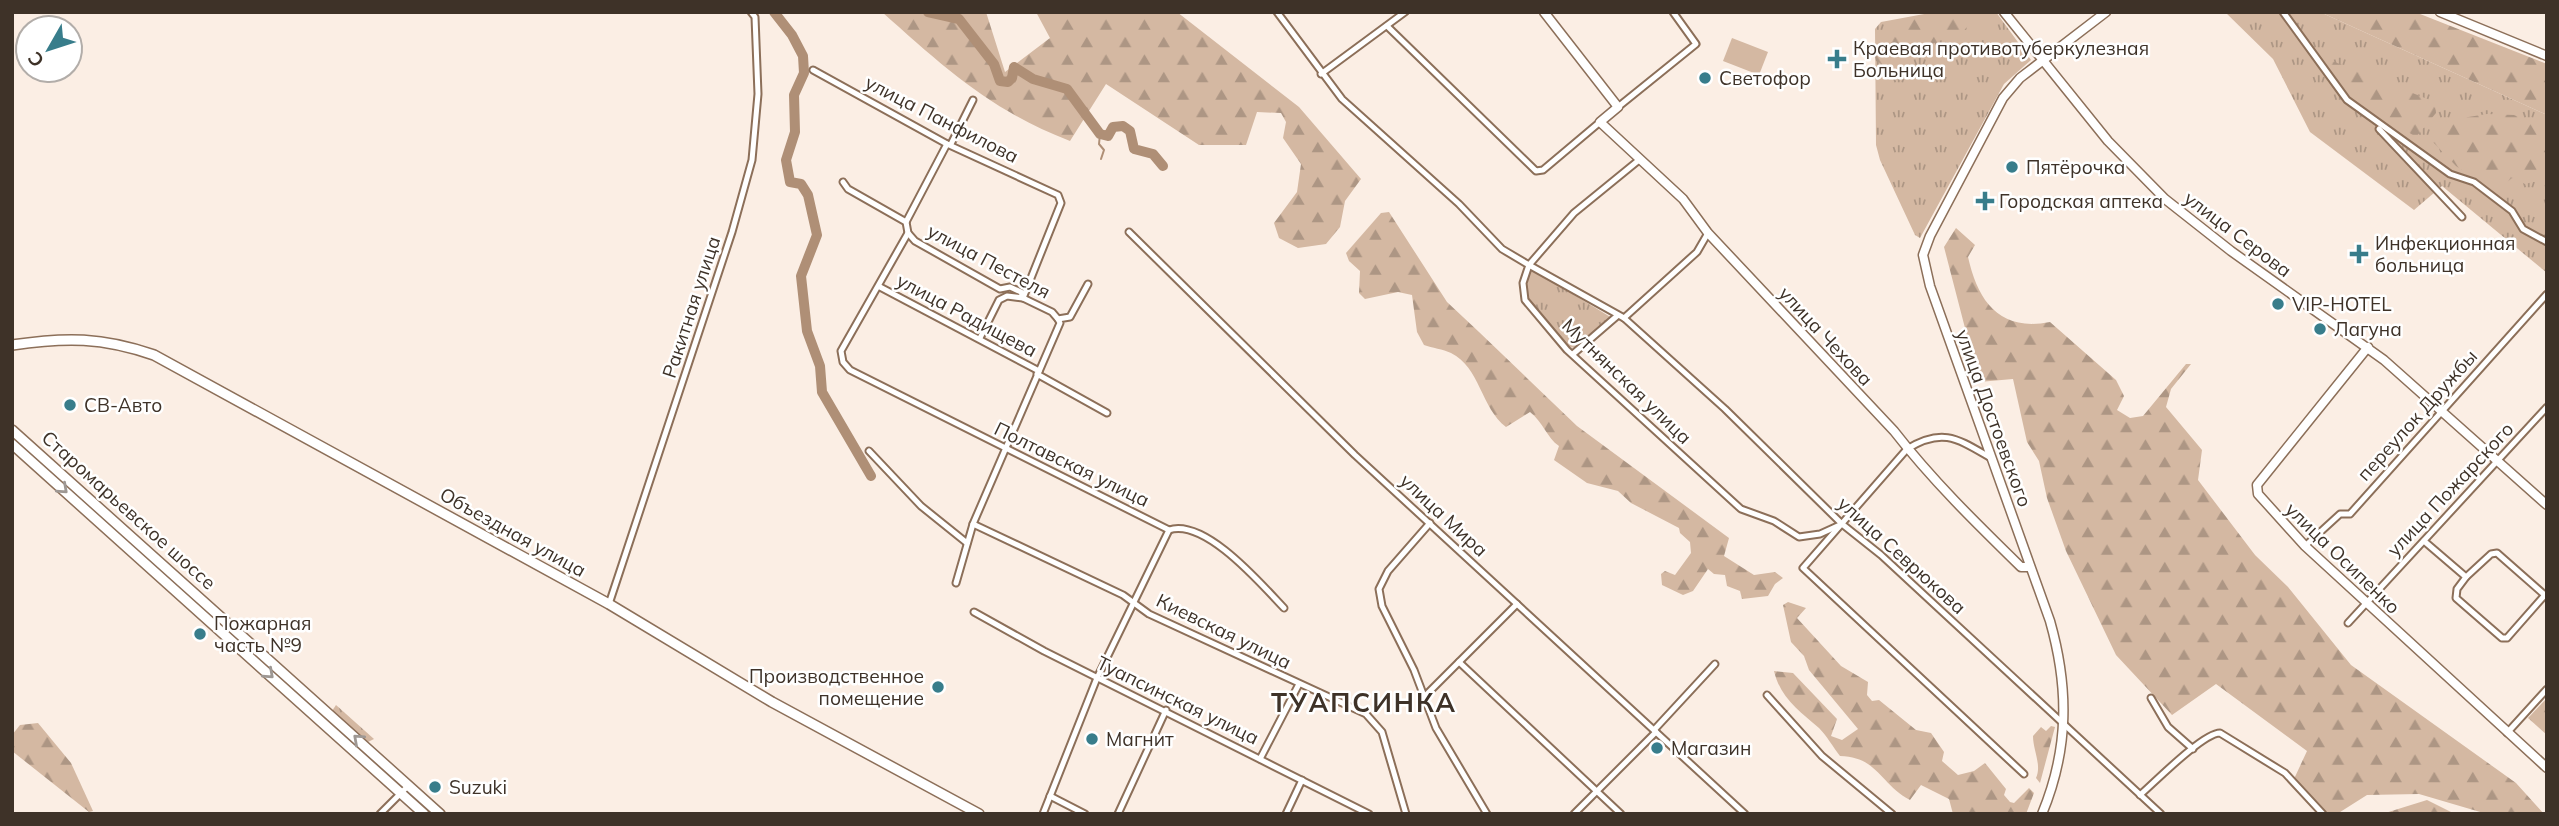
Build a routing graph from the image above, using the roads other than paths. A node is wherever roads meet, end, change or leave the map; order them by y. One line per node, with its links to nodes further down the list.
1 (751, 12): 65 (street, Ракитная улица)
2 (1277, 12): 14 (street)
3 (1405, 12): 10 (street)
4 (1544, 12): 16 (street)
5 (1673, 12): 16 (street)
6 (2004, 12): 12 (street, улица Серова)
7 (2106, 12): 12 (street, улица Достоевского)
8 (2283, 12): 17 (street)
9 (2440, 12): 11 (street)
10 (1387, 26): 14 (street); 18 (street)
11 (2547, 56)
12 (2042, 61): 39 (street, улица Серова); 50 (street, улица Достоевского)
13 (813, 69): 19 (street, улица Панфилова)
14 (1321, 74): 28 (street)
15 (973, 100): 19 (street)
16 (1618, 107): 18 (street)
17 (2370, 119): 22 (street); 27 (street)
18 (1600, 122): 20 (street, улица Чехова)
19 (949, 144): 23 (street); 33 (street, улица Панфилова)
20 (1639, 160): 26 (street, улица Чехова); 28 (street)
21 (843, 182): 23 (street, улица Пестеля)
22 (2462, 216)
23 (906, 222): 25 (street, улица Пестеля)
24 (1129, 232): 53 (street, улица Мира)
25 (908, 233): 30 (street); 31 (street, улица Пестеля)
26 (1708, 233): 35 (street); 48 (street, улица Чехова)
27 (2547, 242)
28 (1528, 265): 34 (street); 40 (street, Мутнянская улица)
29 (1088, 284): 36 (street)
30 (880, 287): 37 (street, улица Радищева); 47 (street, Полтавская улица)
31 (1004, 291): 33 (street); 37 (street)
32 (2547, 294): 42 (street, переулок Дружбы)
33 (1023, 298): 36 (street, улица Пестеля)
34 (1617, 316): 35 (street); 40 (street)
35 (1624, 318): 55 (street, улица Севрюкова)
36 (1058, 319): 41 (street)
37 (980, 338): 41 (street, улица Радищева)
38 (12, 345): 65 (main road, Объездная улица)
39 (2368, 347): 42 (street, улица Серова); 59 (street, улица Осипенко)
40 (1573, 354): 55 (street, Мутнянская улица)
41 (1038, 373): 44 (street, улица Радищева); 47 (street)
42 (2442, 411): 51 (street, улица Серова); 59 (street, переулок Дружбы)
43 (2546, 411): 51 (street, улица Пожарского)
44 (1107, 414)
45 (12, 430): 69 (main road, Старомарьевское шоссе)
46 (12, 444): 71 (main road, Старомарьевское шоссе, one-way to 71)
47 (1005, 449): 54 (street); 56 (street, Полтавская улица)
48 (1907, 449): 50 (street); 55 (street); 60 (street, улица Чехова)
49 (869, 451): 58 (street)
50 (1992, 458): 60 (street, улица Достоевского)
51 (2498, 461): 52 (street, улица Серова); 57 (street, улица Пожарского)
52 (2547, 505)
53 (1430, 523): 67 (street, улица Мира); 79 (street)
54 (973, 524): 58 (street); 66 (street, Киевская улица)
55 (1842, 524): 82 (street, улица Севрюкова); 88 (street)
56 (1169, 530): 66 (street); 68 (street, Полтавская улица)
57 (2424, 541): 61 (street); 64 (street, улица Пожарского)
58 (967, 543): 62 (street)
59 (2305, 546): 64 (street, улица Осипенко)
60 (2029, 567): 82 (street, улица Достоевского)
61 (2466, 577): 63 (street); 63 (street)
62 (956, 583)
63 (2545, 597)
64 (2365, 603): 72 (street, улица Пожарского); 84 (street, улица Осипенко)
65 (609, 604): 98 (main road, Объездная улица)
66 (1135, 604): 75 (street); 76 (street, Киевская улица)
67 (1517, 604): 73 (street); 83 (street, улица Мира)
68 (1284, 608)
69 (217, 611): 71 (main road); 90 (main road, Старомарьевское шоссе, one-way to 69)
70 (974, 612): 75 (street, Туапсинская улица)
71 (209, 620): 92 (main road, Старомарьевское шоссе, one-way to 92)
72 (2348, 623)
73 (1459, 662): 79 (street); 91 (street)
74 (1716, 664): 83 (street)
75 (1097, 678): 81 (street, Туапсинская улица); 94 (street)
76 (1299, 684): 86 (street); 104 (street, Киевская улица)
77 (2547, 690): 84 (street)
78 (1768, 695): 109 (street)
79 (1425, 696): 105 (street)
80 (2151, 698): 85 (street)
81 (1166, 710): 86 (street, Туапсинская улица); 101 (street)
82 (2065, 726): 93 (street, улица Севрюкова); 110 (street, улица Достоевского)
83 (1655, 731): 91 (street); 108 (street, улица Мира)
84 (2507, 733): 87 (street, улица Осипенко)
85 (2193, 749): 93 (street); 112 (street)
86 (1260, 759): 89 (street, Туапсинская улица)
87 (2547, 768)
88 (2024, 774)
89 (1303, 780): 102 (street); 103 (street, Туапсинская улица)
90 (409, 785): 92 (street); 97 (main road, Старомарьевское шоссе)
91 (1596, 790): 106 (street); 107 (street)
92 (401, 794): 95 (street); 96 (main road, Старомарьевское шоссе)
93 (2140, 795): 111 (street, улица Севрюкова)
94 (1050, 796): 99 (street); 100 (street)
95 (380, 814)
96 (424, 814)
97 (440, 814)
98 (979, 814)
99 (1043, 814)
100 (1085, 814)
101 (1118, 814)
102 (1286, 814)
103 (1369, 814)
104 (1406, 814)
105 (1487, 814)
106 (1574, 814)
107 (1621, 814)
108 (1745, 814)
109 (1892, 814)
110 (2042, 814)
111 (2161, 814)
112 (2323, 814)

